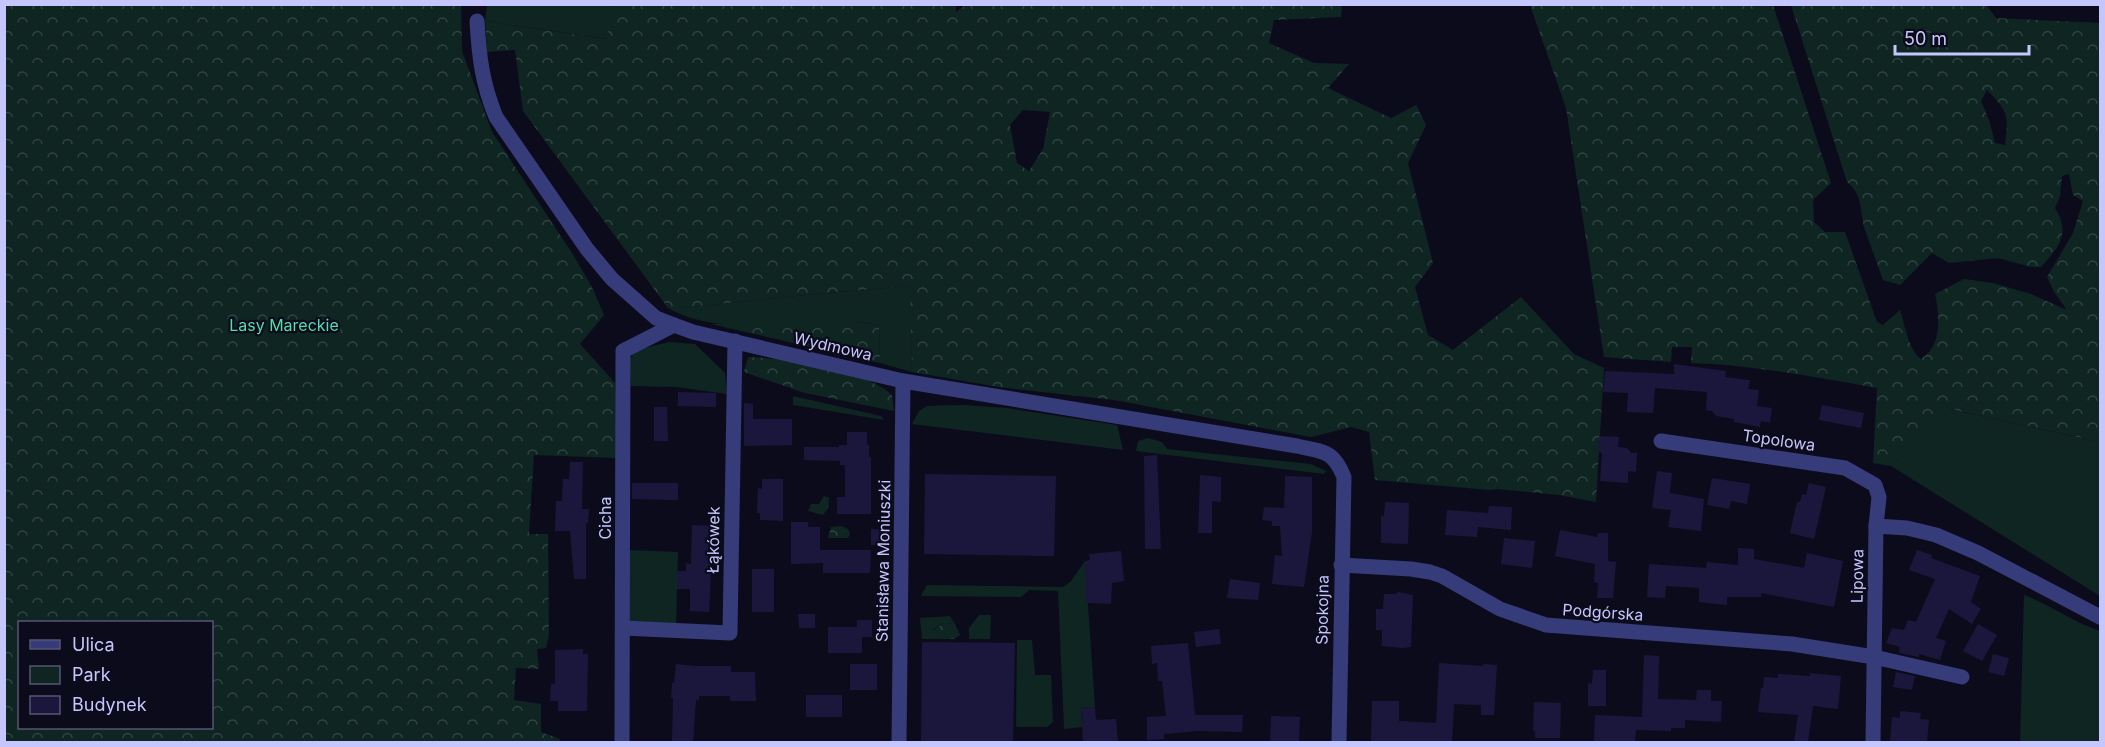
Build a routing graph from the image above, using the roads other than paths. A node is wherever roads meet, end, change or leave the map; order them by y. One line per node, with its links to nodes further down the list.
1 (477, 21): 2 (street, Wydmowa)
2 (674, 325): 3 (street, Wydmowa); 11 (street, Cicha)
3 (735, 341): 4 (street, Wydmowa); 11 (street, Łąkówek)
4 (903, 381): 6 (street, Wydmowa); 15 (street, Stanisława Moniuszki)
5 (1661, 441): 7 (street, Topolowa)
6 (1344, 477): 9 (street, Spokojna)
7 (1879, 497): 8 (street, Lipowa)
8 (1876, 526): 10 (street); 12 (street, Lipowa)
9 (1341, 565): 12 (street, Podgórska); 16 (street, Spokojna)
10 (2100, 617)
11 (623, 628): 14 (street, Cicha)
12 (1874, 657): 13 (street); 17 (street, Lipowa)
13 (1962, 677)
14 (622, 742)
15 (899, 742)
16 (1339, 742)
17 (1873, 742)

